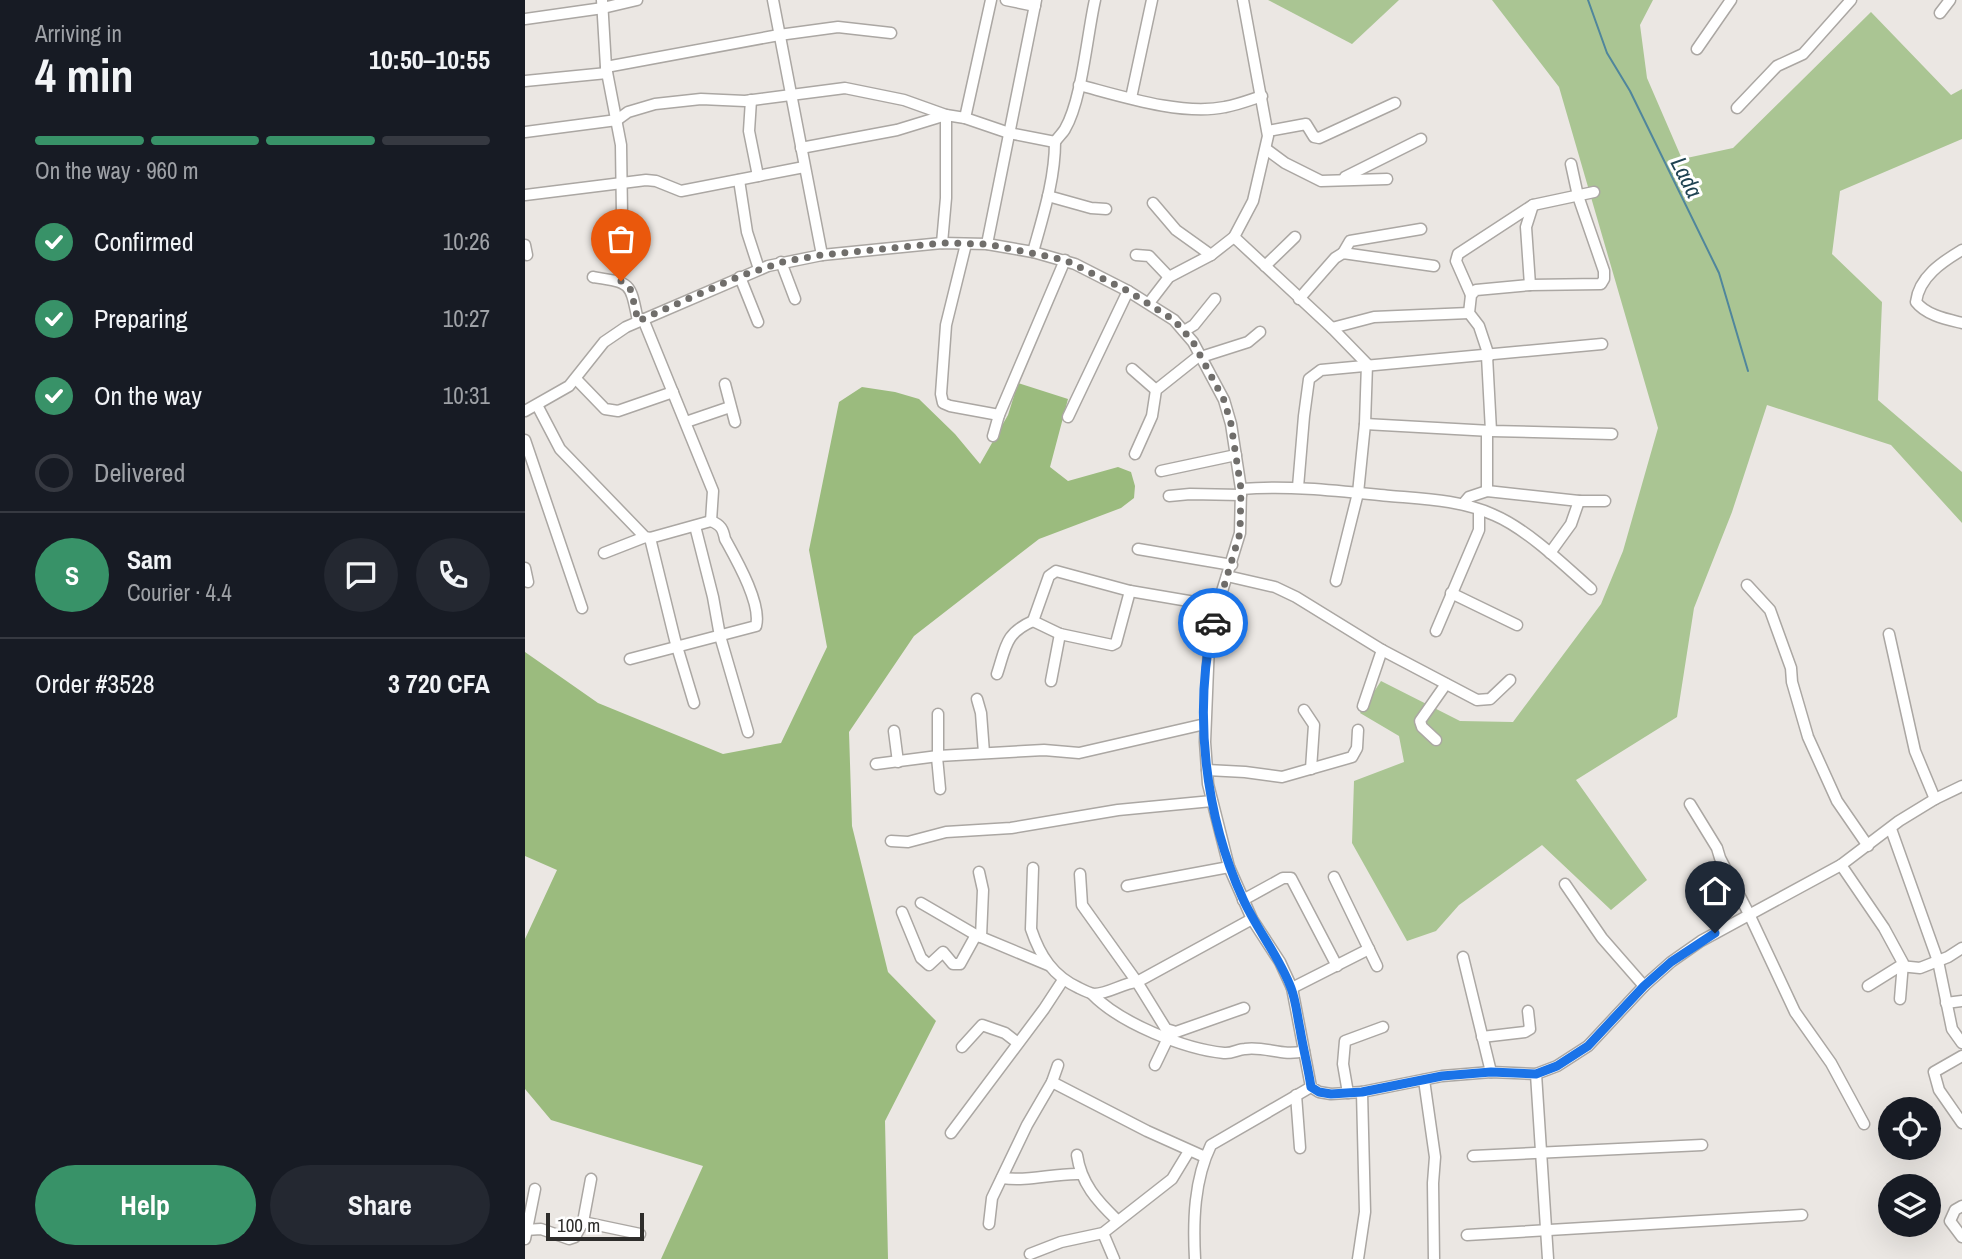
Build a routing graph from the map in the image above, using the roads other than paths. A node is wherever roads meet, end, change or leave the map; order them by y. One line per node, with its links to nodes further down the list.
1 (637, 0): 12 (street)
2 (773, 0): 16 (street)
3 (991, 0): 28 (street)
4 (1006, 0): 11 (street)
5 (1095, 0): 20 (street)
6 (1152, 0): 23 (street)
7 (1243, 0): 22 (street)
8 (1731, 0): 17 (street)
9 (1851, 0): 26 (street)
10 (1950, 0): 13 (street)
11 (1035, 3): 32 (street)
12 (603, 4): 14 (street); 18 (street)
13 (1940, 13)
14 (525, 19)
15 (891, 33): 16 (street)
16 (779, 34): 18 (street); 21 (street)
17 (1697, 49)
18 (606, 70): 19 (street); 29 (street)
19 (525, 80)
20 (1079, 85): 23 (street); 34 (street)
21 (790, 94): 24 (street); 27 (street); 35 (street)
22 (1262, 96): 23 (street); 30 (street)
23 (1131, 98)
24 (751, 100): 29 (street); 39 (street)
25 (1395, 103): 30 (street)
26 (1737, 108)
27 (946, 115): 28 (street); 35 (street); 55 (street)
28 (965, 118): 32 (street)
29 (617, 120): 31 (street); 43 (street)
30 (1268, 131): 36 (street)
31 (525, 132)
32 (1009, 134): 34 (street); 57 (street)
33 (1421, 139): 42 (street)
34 (1055, 142): 46 (street)
35 (801, 148): 38 (street)
36 (1266, 149): 42 (street); 53 (street)
37 (1571, 164): 47 (street)
38 (804, 167): 39 (street); 61 (street)
39 (758, 176): 41 (street)
40 (1387, 178): 42 (street)
41 (739, 180): 43 (street); 68 (street)
42 (1338, 180)
43 (621, 183): 45 (street); 51 (street)
44 (1594, 192): 47 (street)
45 (525, 195)
46 (1048, 196): 50 (street); 59 (street)
47 (1578, 196): 49 (street); 72 (street)
48 (1153, 203): 63 (street)
49 (1533, 205): 72 (street); 74 (street)
50 (1105, 209)
51 (622, 216)
52 (1421, 229): 60 (street)
53 (1234, 237): 63 (street); 66 (street)
54 (1295, 237): 66 (street)
55 (942, 243): 56 (street); 61 (street)
56 (966, 244): 57 (street); 98 (street)
57 (987, 244): 59 (street)
58 (1962, 250): 82 (street)
59 (1033, 252): 64 (street)
60 (1343, 253): 67 (street); 77 (street)
61 (822, 255): 65 (street)
62 (1136, 255): 71 (street)
63 (1210, 255): 71 (street)
64 (1065, 260): 73 (street); 98 (street)
65 (781, 262): 68 (street); 75 (street)
66 (1265, 266): 77 (street)
67 (1434, 266)
68 (759, 270): 69 (street)
69 (740, 276): 80 (street); 81 (street)
70 (593, 277): 80 (street)
71 (1169, 277): 78 (street)
72 (1530, 285): 74 (street)
73 (1128, 291): 78 (street); 99 (street)
74 (1471, 295): 79 (street)
75 (795, 299)
76 (1215, 299): 84 (street)
77 (1299, 299): 83 (street)
78 (1149, 303): 84 (street)
79 (1469, 313): 83 (street); 88 (street)
80 (641, 320): 91 (street); 94 (street)
81 (758, 322)
82 (1962, 323)
83 (1332, 328): 89 (street)
84 (1184, 331): 87 (street)
85 (1260, 332): 87 (street)
86 (1602, 344): 88 (street)
87 (1201, 356): 93 (street); 108 (street)
88 (1488, 356): 89 (street); 103 (street)
89 (1367, 364): 102 (street); 110 (street)
90 (1132, 369): 93 (street)
91 (576, 379): 94 (street); 95 (street)
92 (725, 384): 96 (street)
93 (1156, 390): 107 (street)
94 (673, 392): 100 (street)
95 (537, 405): 97 (street); 121 (street)
96 (730, 407): 100 (street); 101 (street)
97 (525, 411)
98 (999, 415): 105 (street)
99 (1068, 417)
100 (686, 422): 119 (street)
101 (734, 422)
102 (1364, 424): 103 (street); 113 (street)
103 (1489, 431): 104 (street); 111 (street)
104 (1612, 434)
105 (993, 436)
106 (525, 440): 135 (street)
107 (1135, 454)
108 (1236, 455): 109 (street); 112 (street)
109 (1161, 471)
110 (1298, 487): 112 (street); 113 (street)
111 (1487, 491): 115 (street); 117 (street)
112 (1241, 492): 114 (street); 125 (street)
113 (1358, 493): 117 (street); 128 (street)
114 (1169, 496)
115 (1579, 501): 116 (street); 124 (street)
116 (1605, 501)
117 (1464, 503): 118 (street)
118 (1479, 510): 124 (street); 133 (street)
119 (711, 521): 120 (street); 141 (street)
120 (695, 526): 121 (street); 141 (street)
121 (648, 537): 123 (street); 142 (street)
122 (1138, 549): 125 (street)
123 (604, 553)
124 (1551, 553): 131 (street)
125 (1232, 565): 127 (street)
126 (525, 568): 129 (street)
127 (1227, 576): 134 (street); 143 (street)
128 (1336, 581)
129 (528, 582)
130 (1747, 585): 172 (street)
131 (1591, 589)
132 (1130, 591): 134 (street); 136 (street); 139 (street)
133 (1451, 593): 137 (street); 138 (street)
134 (1218, 606): 154 (street)
135 (582, 608)
136 (1033, 621): 139 (street); 145 (street)
137 (1517, 625)
138 (1436, 631)
139 (1060, 634): 147 (street)
140 (1889, 634): 167 (street)
141 (720, 636): 142 (street); 157 (street)
142 (677, 647): 144 (street); 150 (street)
143 (1382, 650): 148 (street); 151 (street)
144 (630, 659)
145 (996, 674)
146 (1510, 680): 148 (street)
147 (1051, 681)
148 (1446, 684): 158 (street)
149 (977, 699): 159 (street)
150 (694, 703)
151 (1363, 706)
152 (1304, 710): 163 (street)
153 (938, 714): 160 (street)
154 (1205, 724): 159 (street); 164 (street)
155 (1358, 730): 163 (street)
156 (894, 731): 161 (street)
157 (748, 732)
158 (1436, 740)
159 (983, 753): 160 (street)
160 (938, 757): 161 (street); 166 (street)
161 (898, 762): 162 (street)
162 (876, 764)
163 (1311, 769): 164 (street)
164 (1206, 770): 168 (street)
165 (1962, 786): 167 (street)
166 (940, 789)
167 (1935, 799): 170 (street)
168 (1212, 801): 171 (street); 174 (street)
169 (1690, 804): 184 (street)
170 (1891, 829): 172 (street); 190 (street)
171 (891, 841)
172 (1868, 846): 173 (street)
173 (1841, 865): 184 (street); 194 (street)
174 (1229, 867): 180 (street); 181 (street)
175 (1033, 868): 191 (street)
176 (979, 872): 186 (street)
177 (1080, 874): 196 (street)
178 (1334, 877): 188 (street)
179 (1565, 884): 197 (street)
180 (1127, 886)
181 (1243, 900): 185 (street); 192 (street)
182 (921, 903): 186 (street)
183 (902, 912): 186 (street)
184 (1749, 914): 197 (street); 225 (street)
185 (1252, 919): 196 (street); 199 (street)
186 (979, 936): 191 (street)
187 (1962, 948): 190 (street)
188 (1369, 949): 192 (street); 193 (street)
189 (1463, 957): 208 (street)
190 (1938, 961): 194 (street); 203 (street)
191 (1048, 965): 195 (street)
192 (1337, 966): 199 (street)
193 (1377, 966)
194 (1904, 967): 198 (street); 201 (street)
195 (1063, 980): 200 (street); 210 (street)
196 (1137, 982): 200 (street); 207 (street)
197 (1644, 986): 217 (street)
198 (1868, 986)
199 (1291, 988): 212 (street)
200 (1092, 994): 207 (street)
201 (1900, 999)
202 (1962, 1001): 203 (street)
203 (1946, 1003): 209 (street)
204 (1244, 1008): 207 (street)
205 (1528, 1011): 208 (street)
206 (1383, 1027): 222 (street)
207 (1169, 1035): 212 (street); 215 (street)
208 (1482, 1038): 216 (street)
209 (1962, 1042)
210 (1018, 1043): 211 (street); 226 (street)
211 (962, 1047)
212 (1304, 1051): 220 (street)
213 (1962, 1056): 224 (street)
214 (1058, 1065): 219 (street)
215 (1155, 1065)
216 (1491, 1072): 217 (street); 218 (street)
217 (1536, 1074): 230 (street)
218 (1424, 1080): 221 (street); 255 (street)
219 (1052, 1082): 229 (street); 235 (street)
220 (1311, 1087): 222 (street); 223 (street)
221 (1362, 1092): 222 (street); 254 (street)
222 (1348, 1093)
223 (1296, 1095): 228 (street); 233 (street)
224 (1962, 1123)
225 (1864, 1124)
226 (951, 1133)
227 (1702, 1145): 230 (street)
228 (1300, 1148)
229 (1189, 1151): 233 (street); 240 (street)
230 (1541, 1152): 232 (street); 243 (street)
231 (1077, 1155): 234 (street)
232 (1473, 1156)
233 (1205, 1157): 253 (street)
234 (1080, 1174): 235 (street); 240 (street)
235 (1002, 1178): 242 (street)
236 (591, 1180): 241 (street)
237 (535, 1189): 244 (street)
238 (1962, 1206): 248 (street)
239 (1802, 1215): 243 (street)
240 (1118, 1220): 245 (street)
241 (583, 1222): 244 (street); 246 (street)
242 (989, 1224)
243 (1546, 1230): 247 (street); 256 (street)
244 (526, 1233)
245 (1103, 1233): 249 (street); 252 (street)
246 (640, 1234)
247 (1467, 1235)
248 (1962, 1237)
249 (1048, 1247): 250 (street); 251 (street)
250 (1030, 1254)
251 (1045, 1259)
252 (1114, 1259)
253 (1195, 1259)
254 (1358, 1259)
255 (1434, 1259)
256 (1548, 1259)

